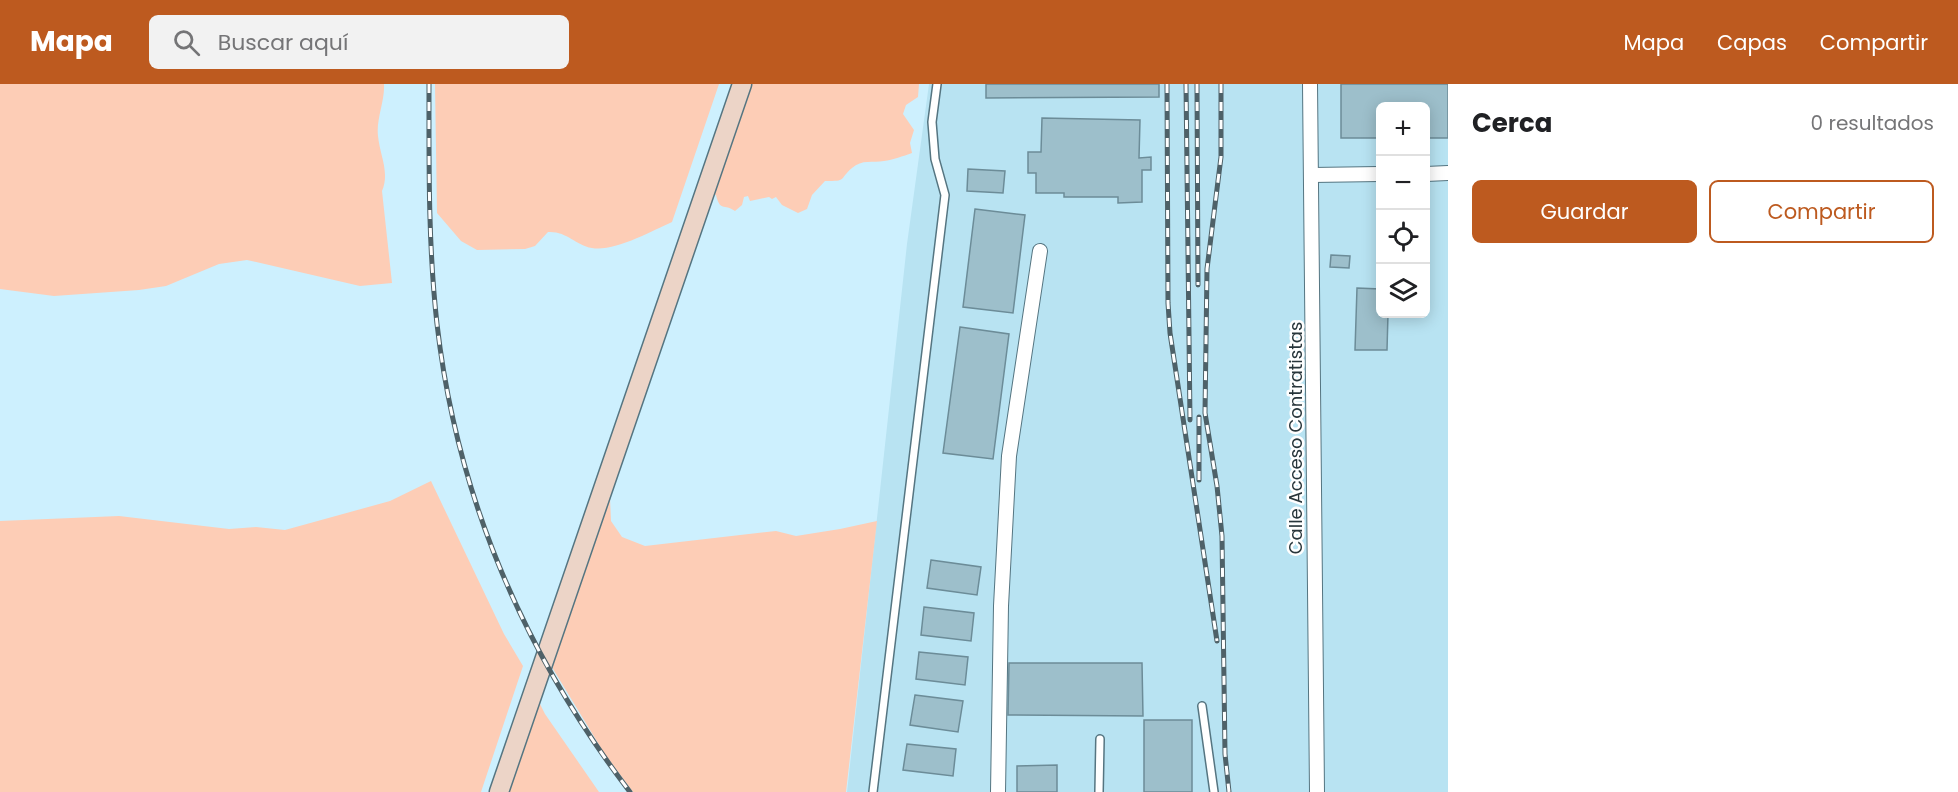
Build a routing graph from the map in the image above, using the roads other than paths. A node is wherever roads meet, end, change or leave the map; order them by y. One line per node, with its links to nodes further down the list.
1 (742, 84): 11 (main road)
2 (937, 84): 12 (lane)
3 (1310, 84): 7 (street, Calle Acceso Contratistas)
4 (1448, 173): 6 (street)
5 (1376, 174): 7 (street)
6 (1430, 174)
7 (1312, 175): 16 (street, Calle Acceso Contratistas)
8 (1040, 251): 13 (street)
9 (1202, 706): 15 (lane)
10 (1100, 739): 14 (lane)
11 (499, 792)
12 (873, 792)
13 (998, 792)
14 (1099, 792)
15 (1214, 792)
16 (1317, 792)

